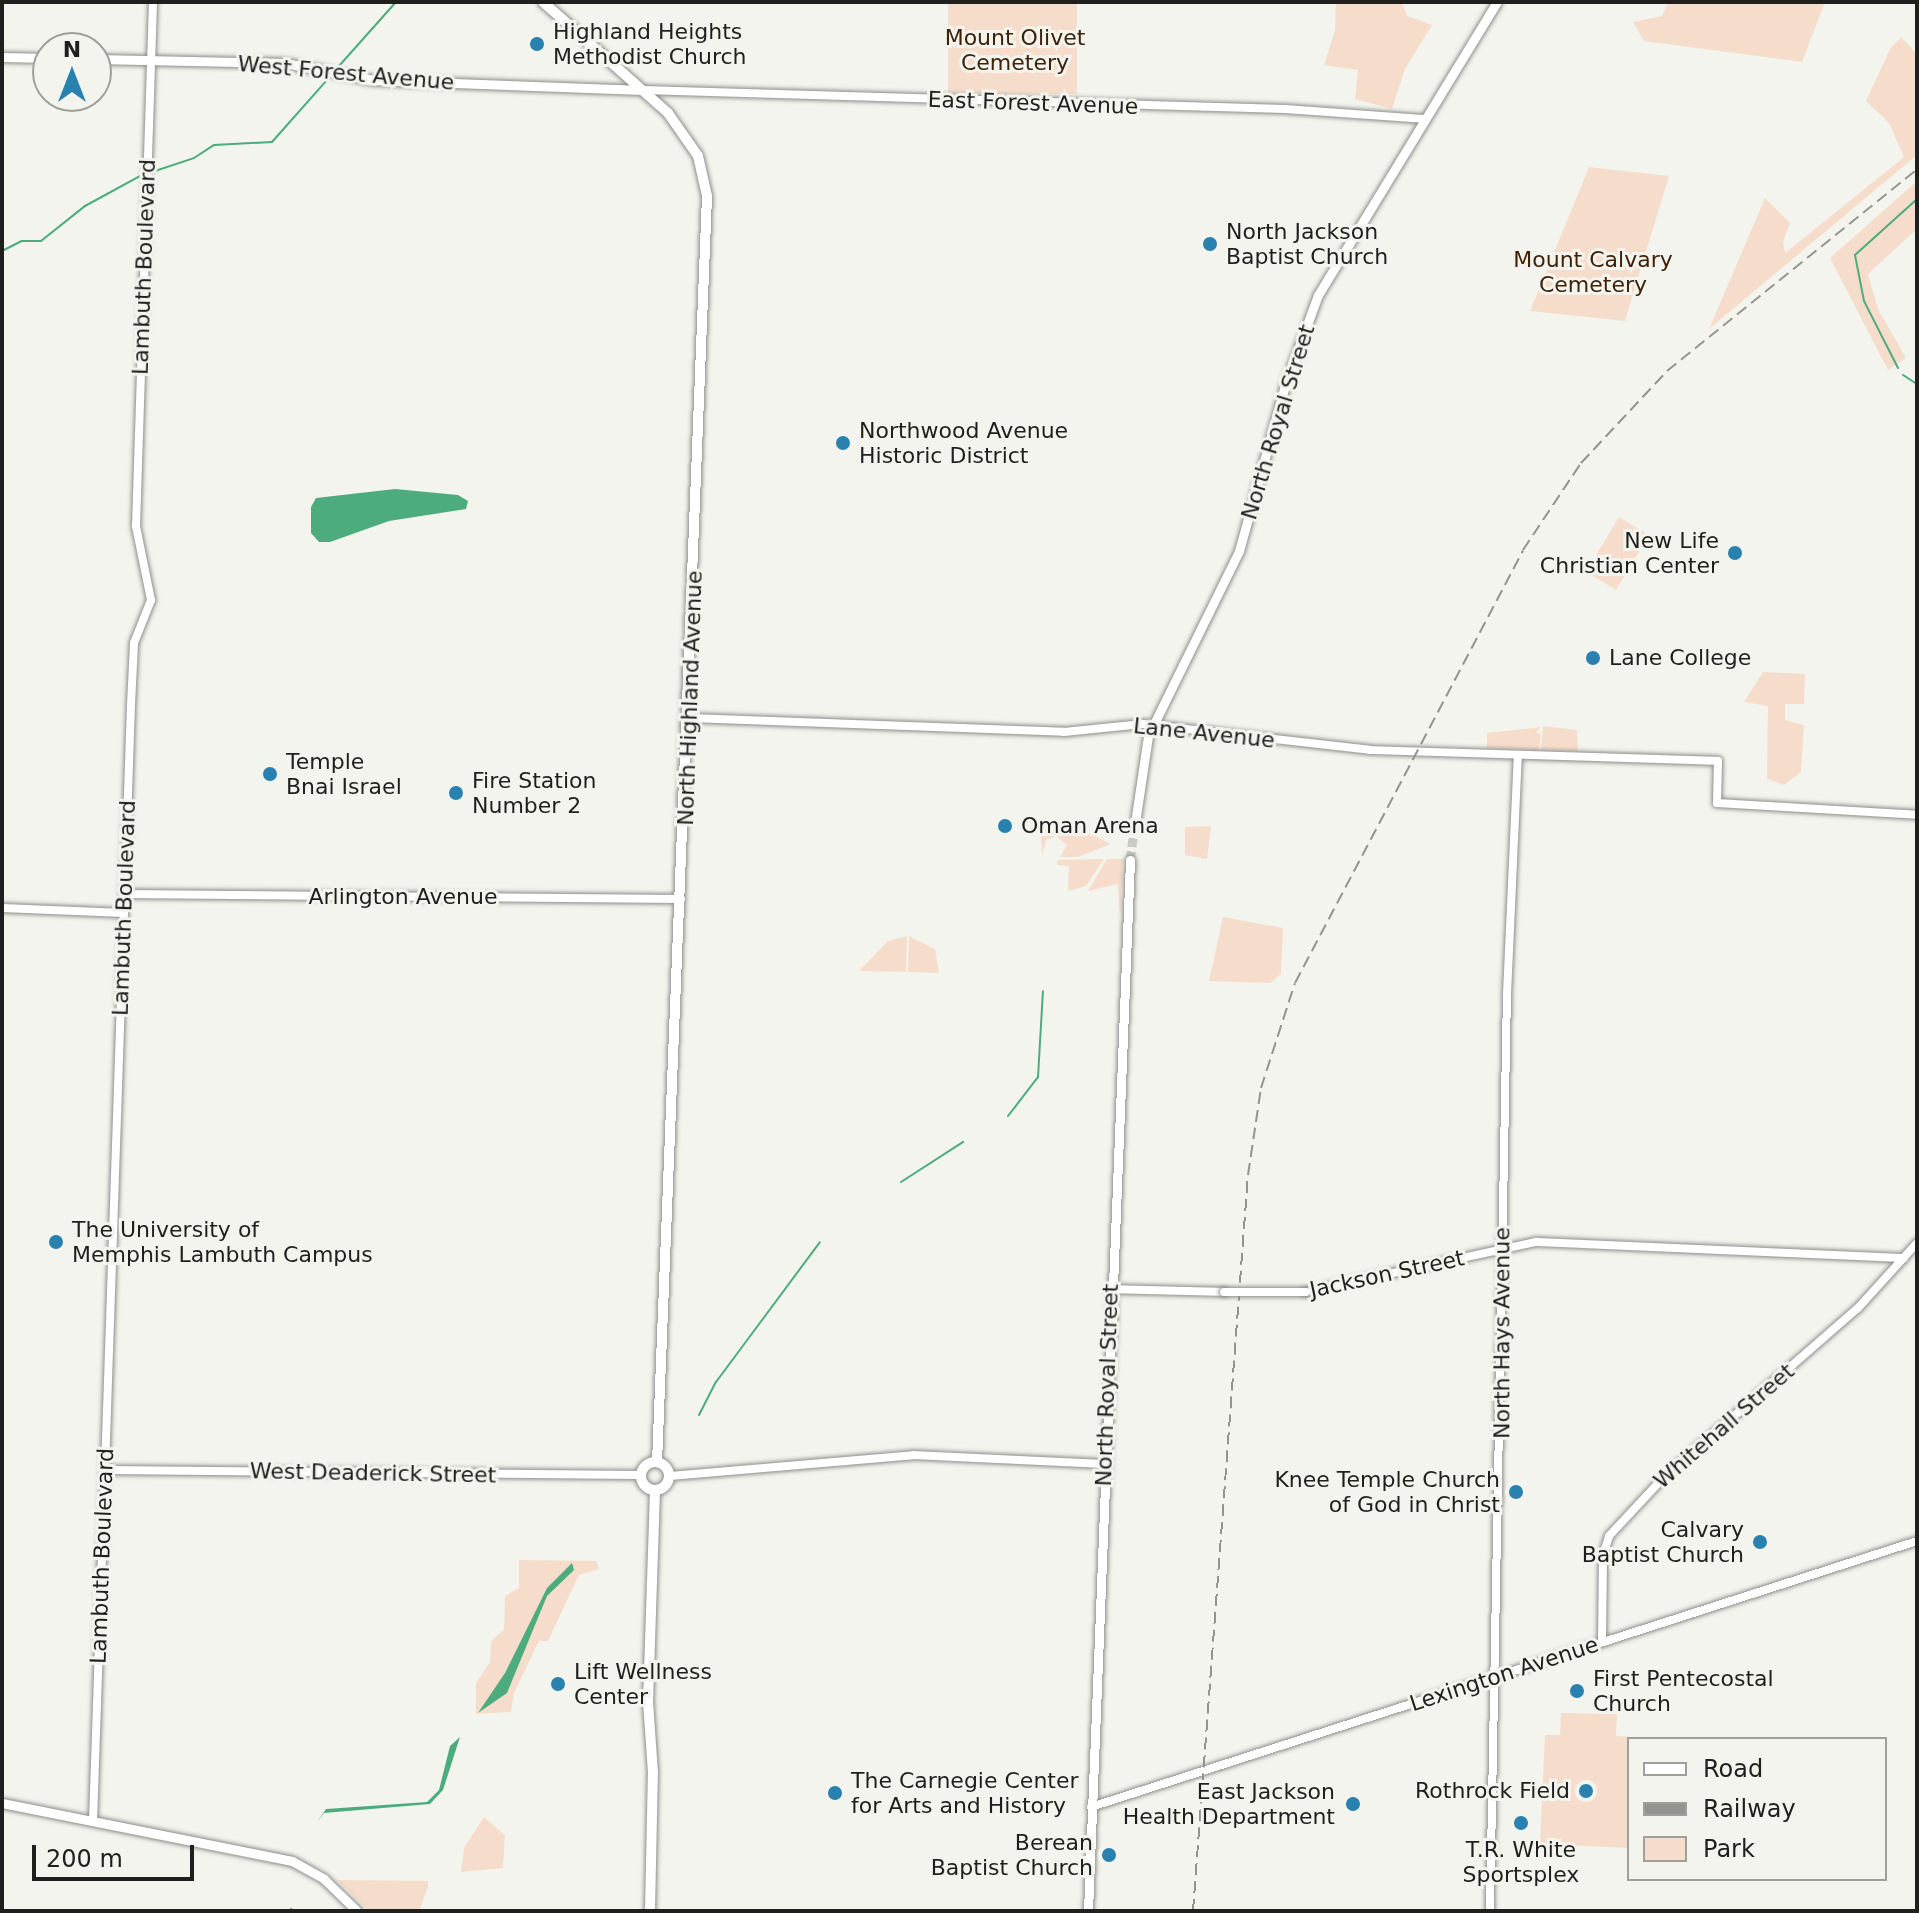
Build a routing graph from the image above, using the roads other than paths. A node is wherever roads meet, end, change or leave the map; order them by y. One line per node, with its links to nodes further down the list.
1 (153, 2): 7 (street, Lambuth Boulevard)
2 (543, 2): 8 (main road, North Highland Avenue)
3 (1497, 2): 9 (main road, North Royal Street)
4 (2, 57): 5 (main road)
5 (32, 58)
6 (112, 59): 7 (main road, West Forest Avenue)
7 (152, 60): 8 (main road, West Forest Avenue); 16 (street, Lambuth Boulevard)
8 (643, 90): 9 (street, East Forest Avenue); 10 (main road, North Highland Avenue)
9 (1423, 119): 11 (main road, North Royal Street)
10 (690, 718): 11 (street, Lane Avenue); 17 (main road, North Highland Avenue)
11 (1153, 724): 12 (street, Lane Avenue); 14 (main road, North Royal Street)
12 (1518, 755): 13 (street, Lane Avenue); 21 (street, North Hays Avenue)
13 (1917, 815)
14 (1135, 823)
15 (1130, 860): 23 (main road, North Royal Street)
16 (125, 894): 17 (street, Arlington Avenue); 19 (street, Lambuth Boulevard)
17 (681, 899): 24 (main road, North Highland Avenue)
18 (2, 908): 19 (street)
19 (124, 913): 26 (street, Lambuth Boulevard)
20 (1917, 1243): 22 (street, Whitehall Street)
21 (1502, 1250): 22 (street, Jackson Street); 23 (street, Jackson Street, bridge); 32 (street, North Hays Avenue)
22 (1904, 1258): 31 (street, Whitehall Street)
23 (1109, 1289): 25 (main road, North Royal Street)
24 (657, 1462): 27 (main road); 28 (main road)
25 (1104, 1464): 28 (street); 34 (main road, North Royal Street)
26 (105, 1470): 27 (street, West Deaderick Street); 35 (street, Lambuth Boulevard)
27 (641, 1475): 29 (main road)
28 (670, 1476): 29 (main road)
29 (655, 1491): 37 (main road)
30 (1917, 1541): 31 (street, Lexington Avenue)
31 (1602, 1641): 32 (street, Lexington Avenue)
32 (1493, 1678): 34 (street, Lexington Avenue); 39 (street, North Hays Avenue)
33 (2, 1803): 35 (main road)
34 (1091, 1807): 38 (main road, North Royal Street)
35 (93, 1821): 36 (main road)
36 (357, 1911)
37 (650, 1911)
38 (1088, 1911)
39 (1490, 1911)

